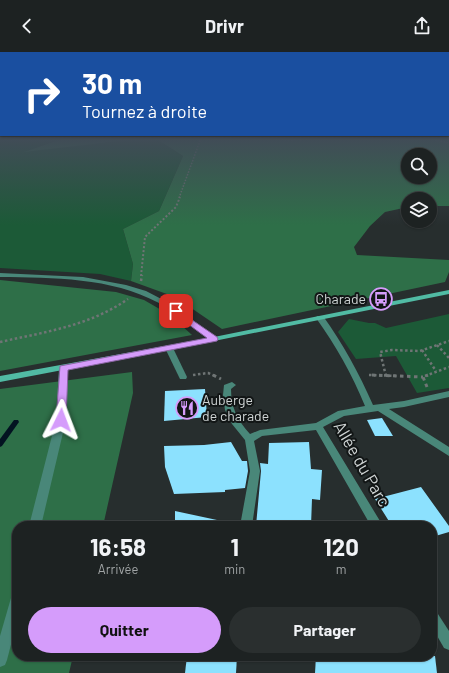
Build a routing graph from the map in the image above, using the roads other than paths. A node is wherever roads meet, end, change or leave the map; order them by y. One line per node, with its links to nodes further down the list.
1 (0, 275): 4 (street)
2 (449, 292): 3 (street)
3 (320, 318): 4 (street); 11 (street)
4 (214, 339): 5 (street)
5 (168, 348): 6 (street); 7 (street)
6 (63, 368): 8 (street); 15 (street)
7 (183, 377)
8 (0, 379)
9 (232, 385): 13 (street)
10 (449, 394): 11 (street, Allée du Parc)
11 (374, 407): 12 (street, Allée du Parc); 14 (street)
12 (318, 426): 13 (street); 17 (street, Allée du Parc)
13 (249, 439): 16 (street)
14 (449, 452)
15 (36, 521)
16 (247, 521)
17 (374, 521)
18 (12, 616): 21 (street)
19 (437, 623): 20 (street)
20 (449, 643)
21 (0, 660)

